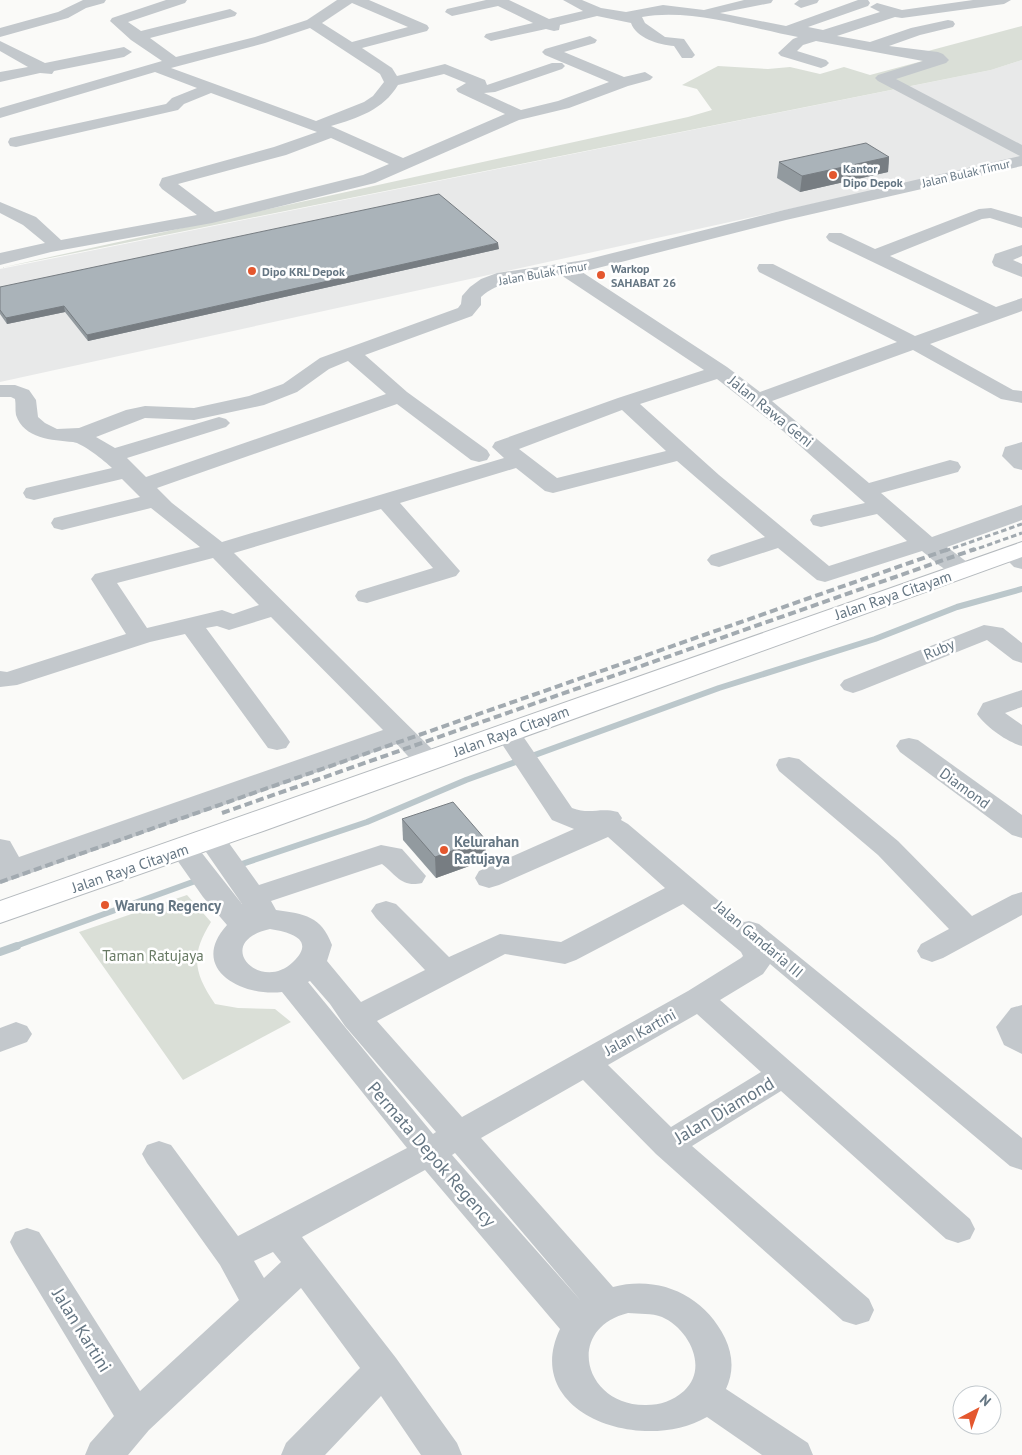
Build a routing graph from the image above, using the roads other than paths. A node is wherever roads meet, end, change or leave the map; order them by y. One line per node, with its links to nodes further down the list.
1 (99, 0): 27 (street)
2 (180, 0): 13 (street)
3 (215, 0): 16 (street)
4 (347, 0): 21 (street)
5 (357, 0): 33 (street)
6 (570, 0): 15 (street)
7 (766, 0): 11 (street)
8 (905, 0): 12 (street)
9 (503, 1): 14 (street); 22 (street)
10 (997, 1): 17 (street)
11 (738, 2): 18 (street)
12 (865, 3): 17 (street); 24 (street)
13 (146, 11): 23 (street); 29 (street)
14 (452, 12)
15 (597, 12): 19 (street); 22 (street)
16 (230, 13): 23 (street); 26 (street)
17 (892, 13): 24 (street)
18 (702, 14): 19 (street); 24 (street)
19 (632, 21): 25 (street); 37 (street)
20 (964, 22): 34 (street)
21 (312, 23): 26 (street); 33 (street)
22 (551, 25): 30 (street)
23 (175, 26): 29 (street)
24 (789, 29): 28 (street)
25 (609, 30)
26 (250, 32): 35 (street)
27 (0, 33)
28 (816, 36): 34 (street); 41 (street)
29 (136, 37): 40 (street)
30 (491, 37)
31 (590, 40): 49 (street)
32 (0, 45): 43 (street)
33 (349, 47): 45 (street)
34 (870, 47): 60 (street)
35 (221, 50): 39 (street); 40 (street)
36 (124, 52): 43 (street)
37 (687, 55)
38 (429, 57): 45 (street)
39 (237, 59)
40 (174, 62): 44 (street)
41 (822, 64)
42 (557, 66): 47 (street)
43 (41, 67): 46 (street); 53 (street)
44 (155, 67): 51 (street); 53 (street)
45 (389, 76): 57 (street); 59 (street)
46 (0, 77)
47 (527, 77): 50 (street); 52 (street)
48 (644, 77): 49 (street)
49 (623, 82): 55 (street)
50 (544, 84)
51 (210, 88): 58 (street); 59 (street)
52 (489, 89)
53 (80, 91): 56 (street)
54 (562, 91): 55 (street)
55 (580, 99): 57 (street)
56 (0, 113)
57 (520, 115): 62 (street)
58 (0, 126)
59 (324, 129): 62 (street); 64 (street)
60 (1022, 152)
61 (1022, 161): 72 (street, Jalan Bulak Timur)
62 (403, 164): 64 (street)
63 (0, 207): 67 (street)
64 (212, 218): 67 (street)
65 (1022, 224): 69 (street)
66 (836, 237): 69 (street)
67 (51, 247): 70 (street)
68 (1022, 250): 73 (street)
69 (874, 256): 75 (street)
70 (0, 259)
71 (766, 268): 76 (street)
72 (565, 269): 77 (street, Jalan Bulak Timur); 78 (street, Jalan Rawa Geni)
73 (1022, 271)
74 (1022, 304): 75 (street)
75 (994, 313): 76 (street)
76 (916, 344): 81 (street); 82 (street)
77 (351, 353): 80 (street); 85 (street, Jalan Bulak Timur)
78 (720, 371): 82 (street, Jalan Rawa Geni); 83 (street)
79 (0, 390): 85 (street, Jalan Bulak Timur)
80 (400, 396): 88 (street); 92 (street)
81 (1022, 397)
82 (757, 400): 94 (street, Jalan Rawa Geni)
83 (625, 402): 87 (street); 89 (street)
84 (252, 412): 92 (street)
85 (76, 434): 92 (street)
86 (1022, 448): 90 (street)
87 (682, 453): 89 (street); 99 (street)
88 (480, 454)
89 (520, 460): 95 (street)
90 (1022, 463)
91 (950, 467): 94 (street)
92 (134, 478): 93 (street); 98 (street); 101 (street)
93 (34, 493)
94 (873, 499): 97 (street); 100 (street, Jalan Rawa Geni)
95 (386, 501): 101 (street); 105 (street)
96 (1022, 512): 100 (street)
97 (821, 520)
98 (62, 523)
99 (781, 539): 100 (street); 103 (street)
100 (926, 545): 104 (street, Jalan Rawa Geni)
101 (218, 550): 106 (street); 108 (street)
102 (1019, 554): 104 (main road, Jalan Raya Citayam)
103 (719, 560)
104 (963, 570): 117 (main road, Jalan Raya Citayam)
105 (367, 596)
106 (276, 608): 107 (street); 113 (street)
107 (191, 625): 108 (street); 115 (street)
108 (141, 637): 110 (street)
109 (1022, 655): 111 (street, Ruby)
110 (0, 679)
111 (853, 685)
112 (1022, 698): 114 (street)
113 (402, 733): 118 (street); 123 (street)
114 (1022, 738)
115 (277, 742)
116 (909, 746): 120 (street, Diamond)
117 (520, 750): 118 (main road, Jalan Raya Citayam); 145 (street, Jalan Gandaria III)
118 (428, 760): 121 (main road, Jalan Raya Citayam)
119 (788, 765): 131 (street)
120 (1022, 829)
121 (216, 846): 122 (main road, Jalan Raya Citayam); 127 (street)
122 (188, 856): 127 (street); 130 (main road, Jalan Raya Citayam)
123 (4, 864)
124 (412, 876): 127 (street)
125 (489, 878): 126 (street, Jalan Kartini)
126 (685, 890): 134 (street); 135 (street, Jalan Kartini)
127 (243, 902): 133 (street); 133 (street)
128 (1022, 902): 131 (street)
129 (386, 911): 134 (street)
130 (0, 912)
131 (969, 931): 132 (street)
132 (932, 951)
133 (300, 971): 137 (street, Permata Depok Regency); 143 (street, Permata Depok Regency)
134 (445, 972): 137 (street)
135 (699, 999): 139 (street, Jalan Kartini); 140 (street, Jalan Diamond)
136 (1022, 1016): 138 (street)
137 (356, 1018): 141 (street, Permata Depok Regency)
138 (1022, 1042)
139 (585, 1062): 141 (street, Jalan Kartini); 142 (street, Jalan Diamond)
140 (784, 1074): 142 (street, Jalan Diamond); 146 (street)
141 (458, 1136): 143 (street, Jalan Kartini); 153 (street, Permata Depok Regency)
142 (668, 1145): 152 (street)
143 (429, 1152): 147 (street, Jalan Kartini); 153 (street, Permata Depok Regency)
144 (160, 1154): 149 (street)
145 (1022, 1157)
146 (958, 1229)
147 (279, 1233): 149 (street); 150 (street)
148 (27, 1242): 156 (street, Jalan Kartini)
149 (232, 1255): 151 (street)
150 (303, 1264): 151 (street); 154 (street)
151 (260, 1304): 156 (street)
152 (856, 1310)
153 (593, 1315): 155 (street); 155 (street)
154 (383, 1369): 158 (street); 159 (street)
155 (704, 1395): 160 (street)
156 (136, 1418): 157 (street)
157 (104, 1455)
158 (300, 1455)
159 (443, 1455)
160 (794, 1455)

